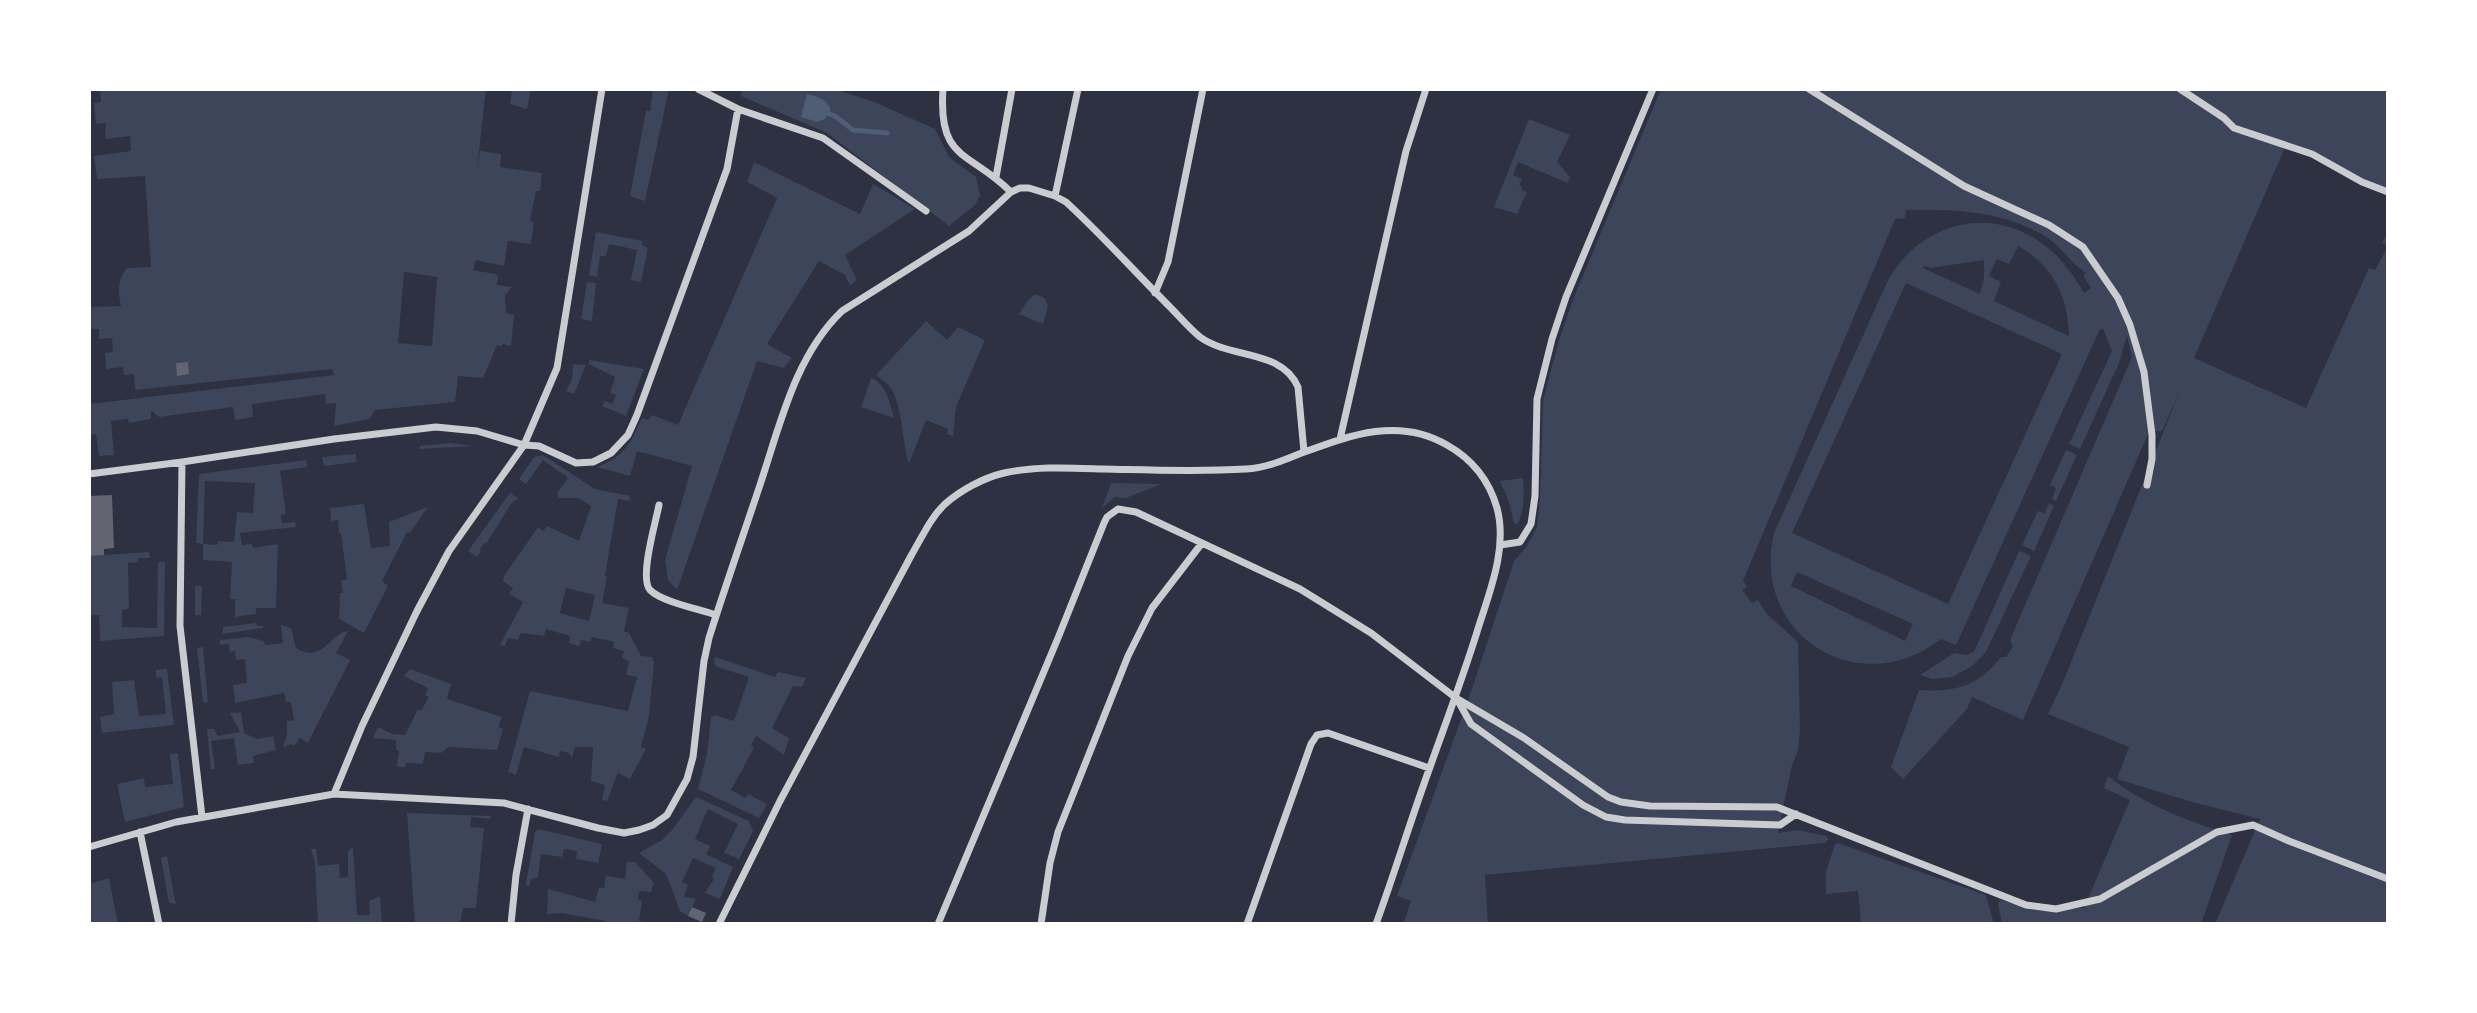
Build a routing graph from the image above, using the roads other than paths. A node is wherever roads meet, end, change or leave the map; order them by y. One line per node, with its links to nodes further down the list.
1 (602, 89): 19 (street)
2 (698, 89): 11 (street)
3 (943, 89): 12 (street)
4 (1012, 89): 12 (street)
5 (1078, 89): 15 (street)
6 (1203, 89): 17 (street)
7 (1426, 89): 18 (street)
8 (1653, 89): 26 (street)
9 (1809, 89): 23 (street)
10 (2180, 89): 14 (street)
11 (738, 109): 16 (street); 19 (street)
12 (996, 177): 13 (street)
13 (1011, 192): 15 (street); 27 (street)
14 (2388, 192)
15 (1055, 196): 17 (street)
16 (926, 211)
17 (1156, 293): 20 (street)
18 (1339, 439): 20 (street); 26 (street)
19 (524, 446): 21 (street); 30 (street)
20 (1304, 452): 39 (street)
21 (182, 462): 22 (street); 33 (street)
22 (89, 474)
23 (2147, 485)
24 (659, 505): 27 (street)
25 (1202, 543): 28 (street); 40 (street); 41 (street)
26 (1500, 545): 28 (street)
27 (716, 615): 31 (street)
28 (1456, 698): 29 (street); 32 (street); 32 (street)
29 (1429, 768): 42 (street); 43 (street)
30 (334, 794): 31 (street); 33 (street)
31 (528, 809): 38 (street)
32 (1796, 814): 36 (street)
33 (202, 817): 34 (street)
34 (140, 831): 35 (street); 37 (street)
35 (89, 847)
36 (2388, 879)
37 (159, 924)
38 (511, 924)
39 (719, 924)
40 (938, 924)
41 (1041, 924)
42 (1247, 924)
43 (1376, 924)

